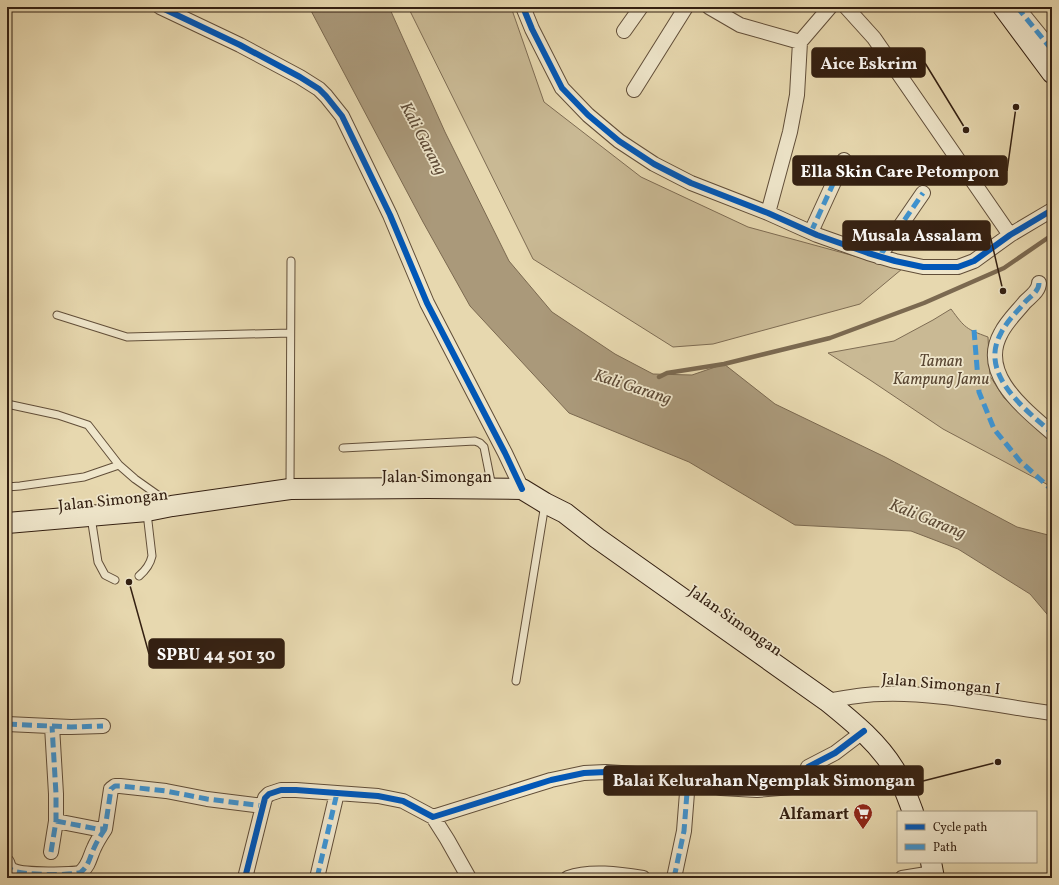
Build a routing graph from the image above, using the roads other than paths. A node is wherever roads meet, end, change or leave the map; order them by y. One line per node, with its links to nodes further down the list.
1 (160, 7): 33 (street)
2 (523, 7): 18 (street)
3 (641, 7): 10 (street)
4 (686, 7): 14 (street)
5 (709, 7): 11 (street)
6 (830, 7): 11 (street)
7 (846, 7): 20 (street)
8 (1002, 7): 13 (main road)
9 (1018, 7): 12 (street)
10 (624, 31)
11 (800, 42): 18 (street)
12 (1052, 50)
13 (1052, 73)
14 (634, 90)
15 (844, 160): 19 (street)
16 (923, 194): 21 (street)
17 (1052, 210): 20 (street)
18 (768, 213): 19 (street)
19 (811, 232): 21 (street)
20 (1010, 235): 21 (street)
21 (879, 257)
22 (291, 261): 25 (lane)
23 (1038, 282): 27 (street)
24 (57, 315): 25 (lane)
25 (290, 332): 31 (lane)
26 (7, 404): 29 (lane)
27 (1052, 433)
28 (343, 448): 32 (lane)
29 (119, 465): 30 (lane); 35 (lane)
30 (7, 487)
31 (290, 489): 32 (main road, Jalan Simongan); 35 (main road, Jalan Simongan)
32 (492, 489): 33 (main road, Jalan Simongan)
33 (522, 490): 34 (main road, Jalan Simongan)
34 (545, 504): 41 (lane); 42 (main road, Jalan Simongan)
35 (172, 506): 36 (main road, Jalan Simongan)
36 (147, 510): 37 (main road, Jalan Simongan); 39 (lane)
37 (91, 515): 38 (main road, Jalan Simongan); 40 (lane)
38 (7, 523)
39 (139, 576)
40 (115, 580)
41 (516, 681)
42 (827, 701): 43 (street, Jalan Simongan I); 47 (main road, Jalan Simongan)
43 (1052, 713)
44 (7, 724): 45 (street)
45 (52, 726): 46 (street); 53 (street)
46 (103, 726)
47 (864, 731): 48 (street); 51 (main road, Jalan Simongan)
48 (688, 780): 52 (street); 63 (street)
49 (337, 793): 50 (street); 52 (street); 60 (street)
50 (263, 806): 54 (street); 59 (street)
51 (913, 811)
52 (433, 817): 61 (street)
53 (56, 821): 54 (street); 55 (street)
54 (104, 829): 56 (street)
55 (51, 852)
56 (7, 862)
57 (933, 871): 64 (street)
58 (575, 877): 62 (street)
59 (246, 878)
60 (317, 878)
61 (469, 878)
62 (643, 878)
63 (674, 878)
64 (902, 878)

